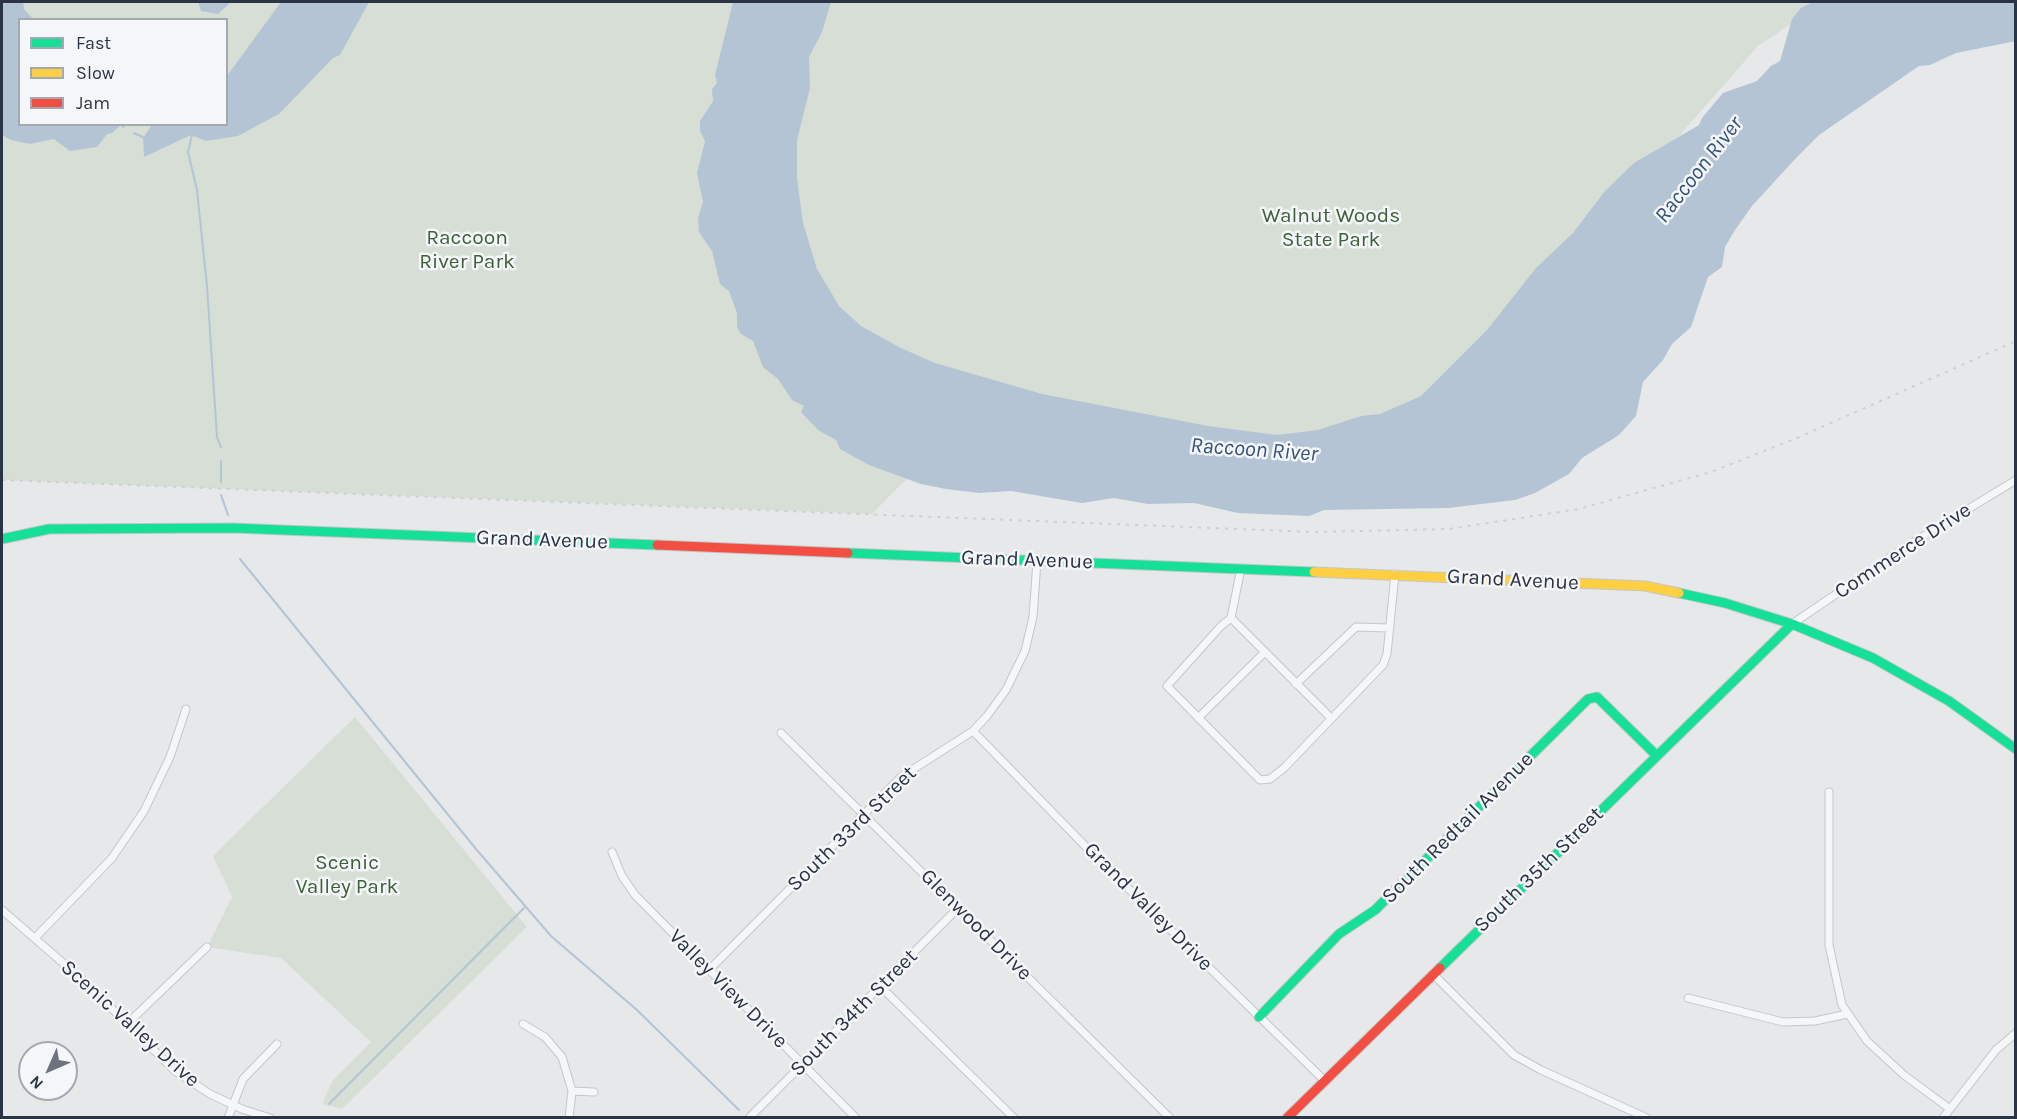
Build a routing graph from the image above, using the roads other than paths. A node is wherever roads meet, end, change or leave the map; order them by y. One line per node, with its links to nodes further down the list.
1 (2016, 480): 7 (street, Commerce Drive)
2 (2, 538): 3 (main road, Grand Avenue)
3 (1037, 561): 4 (main road, Grand Avenue); 14 (street, South 33rd Street)
4 (1240, 568): 5 (main road, Grand Avenue); 6 (street)
5 (1395, 574): 7 (main road, Grand Avenue); 8 (street)
6 (1231, 618): 9 (street); 12 (street)
7 (1792, 624): 16 (main road, Grand Avenue); 17 (main road, South 35th Street)
8 (1390, 628): 10 (street); 13 (street)
9 (1264, 652): 10 (street); 12 (street)
10 (1296, 684): 13 (street)
11 (186, 709): 23 (street)
12 (1198, 718): 13 (street)
13 (1331, 718)
14 (973, 731): 19 (street, South 33rd Street); 30 (street, Grand Valley Drive)
15 (781, 733): 19 (street, Glenwood Drive)
16 (2016, 748)
17 (1656, 755): 26 (main road, South 35th Street); 30 (main road, South Redtail Avenue)
18 (1829, 792): 29 (street)
19 (864, 814): 21 (street, Glenwood Drive); 25 (street, South 33rd Street)
20 (612, 852): 25 (street, Valley View Drive)
21 (958, 908): 27 (street, South 34th Street); 47 (street, Glenwood Drive)
22 (2, 910): 23 (street, Scenic Valley Drive)
23 (35, 938): 31 (street, Scenic Valley Drive)
24 (207, 947): 31 (street)
25 (709, 970): 35 (street, Valley View Drive)
26 (1432, 974): 36 (main road, South 35th Street); 49 (street)
27 (880, 986): 35 (street, South 34th Street); 46 (street)
28 (1688, 998): 29 (street)
29 (1847, 1014): 40 (street)
30 (1259, 1017): 36 (street, Grand Valley Drive)
31 (127, 1024): 39 (street, Scenic Valley Drive)
32 (523, 1024): 37 (street)
33 (2016, 1033): 40 (street)
34 (277, 1044): 39 (street)
35 (802, 1065): 44 (street, South 34th Street); 45 (street, Valley View Drive)
36 (1324, 1081): 48 (main road, South 35th Street)
37 (572, 1091): 38 (street); 43 (street)
38 (594, 1092)
39 (233, 1106): 41 (street); 42 (street, Scenic Valley Drive)
40 (1950, 1109): 50 (street)
41 (228, 1118)
42 (270, 1118)
43 (568, 1118)
44 (749, 1118)
45 (856, 1118)
46 (1014, 1118)
47 (1170, 1118)
48 (1287, 1118)
49 (1647, 1118)
50 (1943, 1118)

